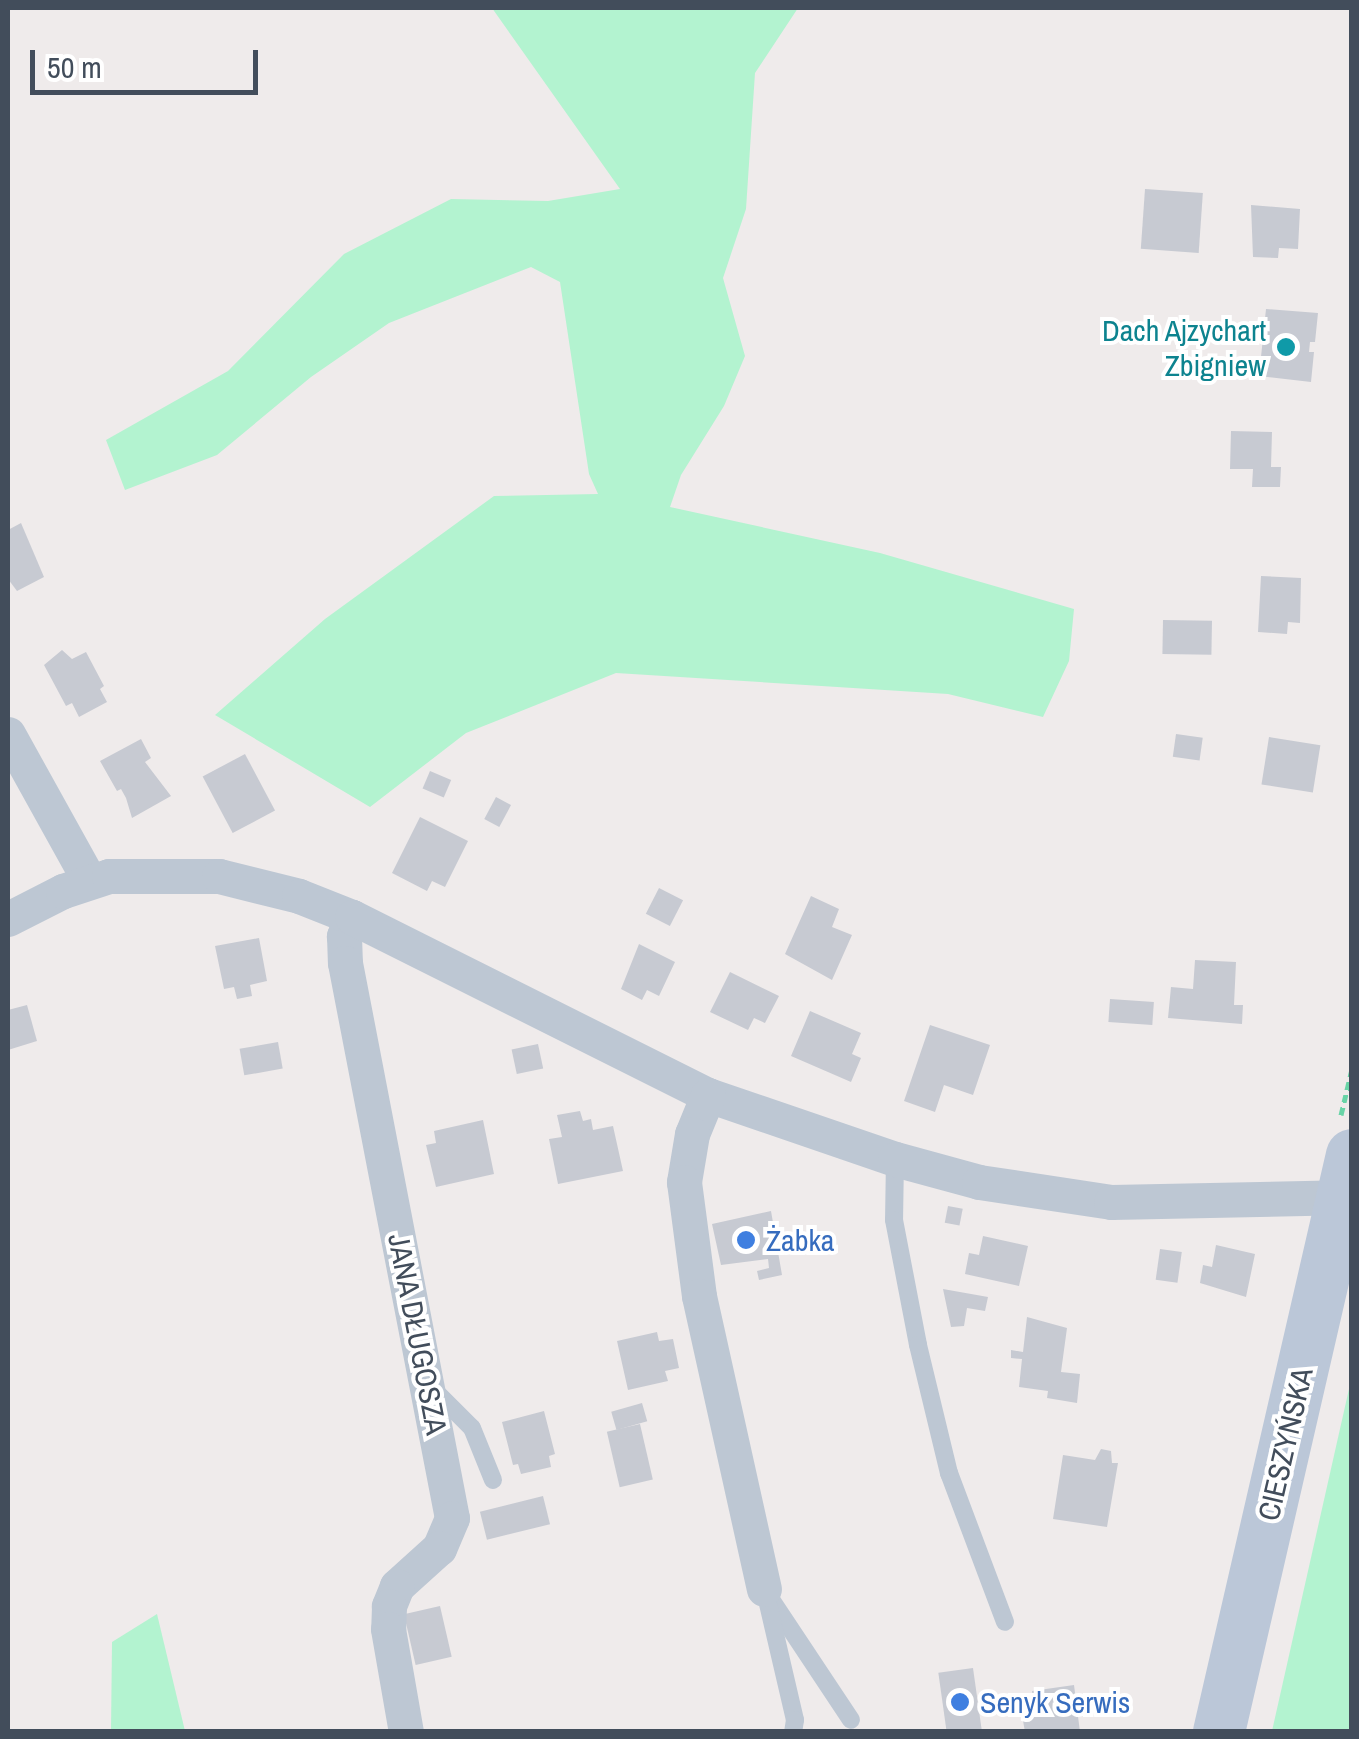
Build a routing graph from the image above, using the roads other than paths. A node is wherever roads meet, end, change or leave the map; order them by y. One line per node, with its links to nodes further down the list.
1 (8, 734): 2 (street)
2 (89, 880): 3 (street); 4 (street)
3 (352, 917): 5 (street); 8 (street, JANA DŁUGOSZA)
4 (8, 919)
5 (708, 1095): 6 (street); 10 (street)
6 (895, 1159): 7 (street); 11 (lane)
7 (1348, 1183): 15 (main road, CIESZYŃSKA)
8 (428, 1384): 9 (lane); 13 (street, JANA DŁUGOSZA)
9 (493, 1480)
10 (764, 1588): 12 (lane); 14 (lane)
11 (1005, 1622)
12 (851, 1720)
13 (406, 1732)
14 (793, 1732)
15 (1219, 1732)

